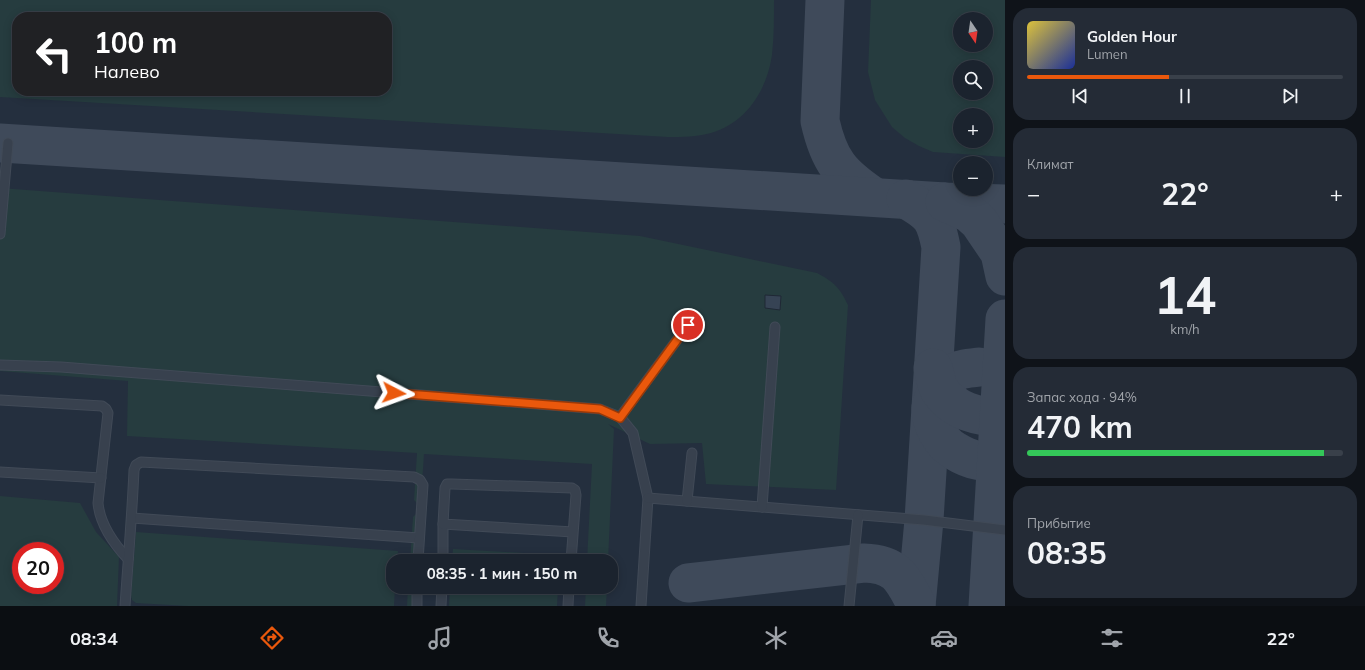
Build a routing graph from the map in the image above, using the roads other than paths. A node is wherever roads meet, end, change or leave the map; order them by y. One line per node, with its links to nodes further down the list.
1 (8, 143): 2 (lane)
2 (0, 234)
3 (688, 325): 7 (lane)
4 (774, 327): 13 (lane)
5 (0, 365): 7 (lane)
6 (0, 400): 10 (lane)
7 (620, 418): 11 (lane)
8 (692, 453): 12 (lane)
9 (0, 472): 10 (lane)
10 (101, 478): 23 (lane)
11 (648, 498): 12 (lane); 31 (lane)
12 (687, 502): 13 (lane)
13 (762, 507): 14 (lane)
14 (858, 515): 17 (lane); 32 (lane)
15 (132, 518): 19 (lane); 19 (lane); 23 (lane)
16 (443, 524): 18 (lane); 18 (lane); 21 (lane)
17 (1005, 530)
18 (573, 532): 22 (lane)
19 (419, 538): 20 (lane)
20 (418, 554)
21 (442, 554)
22 (571, 554)
23 (128, 559): 27 (lane)
24 (417, 594): 28 (lane)
25 (442, 594): 29 (lane)
26 (569, 594): 30 (lane)
27 (125, 606)
28 (416, 606)
29 (442, 606)
30 (568, 606)
31 (641, 606)
32 (849, 606)

